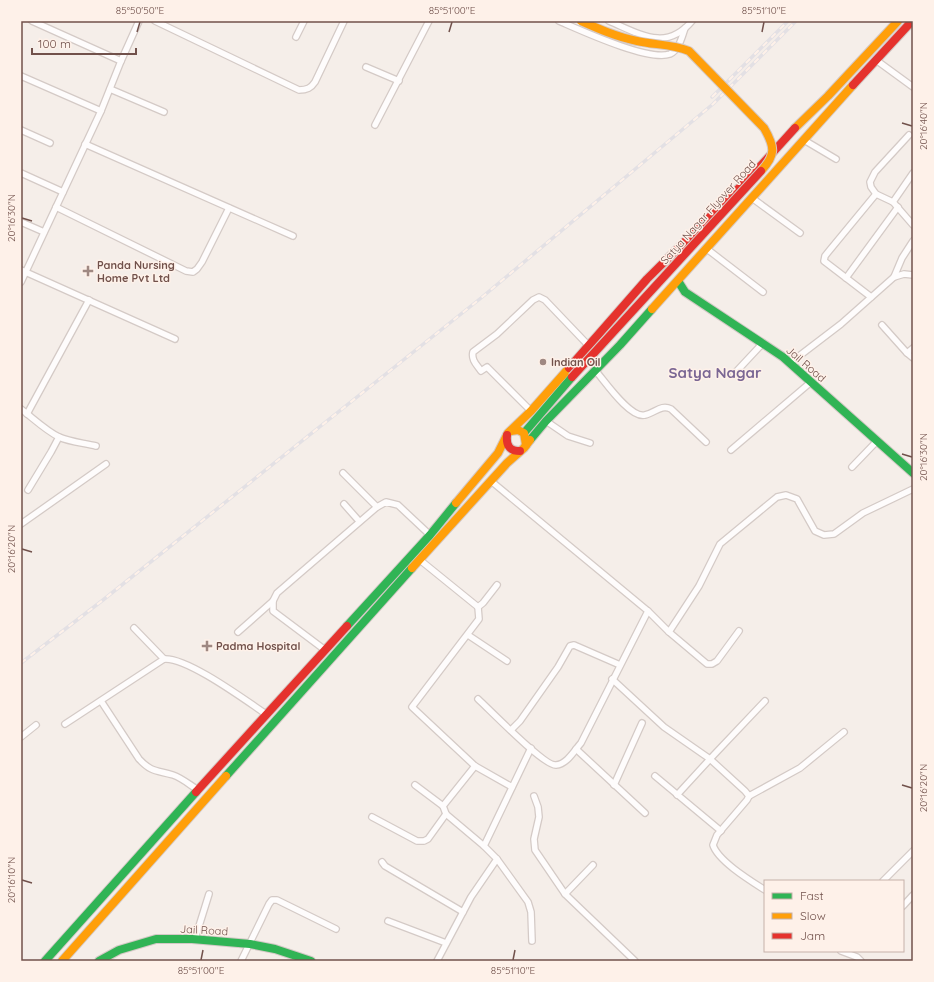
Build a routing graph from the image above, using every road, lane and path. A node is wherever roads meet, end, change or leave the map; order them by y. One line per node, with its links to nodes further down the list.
1 (32, 21): 16 (street)
2 (139, 21): 16 (street)
3 (155, 21): 5 (street)
4 (304, 21): 14 (street)
5 (344, 21)
6 (429, 21): 19 (street)
7 (559, 21): 13 (street)
8 (581, 21): 76 (main road, Satya Nagar Flyover Road, bridge)
9 (609, 21): 13 (street)
10 (692, 21): 13 (street)
11 (898, 21): 22 (main road)
12 (912, 21): 15 (main road)
13 (685, 28)
14 (296, 37)
15 (876, 60): 20 (street); 23 (main road)
16 (120, 61): 21 (street)
17 (366, 67): 19 (street)
18 (21, 76): 24 (street)
19 (399, 81): 26 (street)
20 (913, 87)
21 (110, 89): 24 (street); 25 (street)
22 (828, 96): 23 (main road); 39 (main road)
23 (836, 103): 29 (main road)
24 (101, 111): 31 (street)
25 (164, 112)
26 (376, 125)
27 (21, 130): 30 (street)
28 (909, 135): 36 (street)
29 (804, 140): 32 (street); 37 (main road)
30 (50, 143)
31 (86, 144): 35 (street); 42 (street)
32 (836, 159)
33 (21, 173): 35 (street)
34 (913, 173): 38 (street)
35 (63, 192): 40 (street)
36 (876, 194): 38 (street); 54 (street)
37 (752, 198): 43 (main road); 47 (street)
38 (893, 202): 41 (street)
39 (720, 206): 43 (main road); 63 (main road)
40 (56, 207): 42 (street); 46 (street)
41 (898, 207): 45 (street); 54 (street)
42 (229, 208): 48 (street)
43 (734, 218): 50 (main road)
44 (21, 222): 46 (street)
45 (913, 225)
46 (44, 232): 51 (street)
47 (800, 233)
48 (293, 236)
49 (913, 241): 53 (street)
50 (707, 249): 55 (main road); 57 (street)
51 (23, 271): 56 (street); 59 (street)
52 (913, 275): 53 (street)
53 (894, 277): 58 (street)
54 (846, 278): 58 (street)
55 (678, 281): 62 (main road, Jail Road); 68 (main road)
56 (21, 282)
57 (763, 292)
58 (871, 297): 67 (street)
59 (88, 300): 61 (street); 73 (street)
60 (882, 325): 65 (street)
61 (175, 339)
62 (763, 343): 67 (main road, Jail Road); 69 (street)
63 (588, 345): 72 (main road); 72 (street)
64 (913, 348): 65 (street)
65 (907, 353): 66 (street)
66 (913, 358)
67 (790, 363): 70 (main road, Jail Road)
68 (595, 370): 74 (main road); 79 (street)
69 (734, 374)
70 (811, 382): 78 (main road, Jail Road); 83 (street)
71 (21, 409): 73 (street)
72 (531, 411): 75 (main road)
73 (28, 414): 77 (street)
74 (546, 421): 80 (street); 82 (main road)
75 (509, 433): 76 (main road); 82 (main road); 95 (main road)
76 (524, 433): 82 (main road)
77 (59, 437): 81 (street); 90 (street)
78 (877, 441): 85 (street); 87 (main road, Jail Road)
79 (706, 442)
80 (590, 443)
81 (96, 446)
82 (523, 448): 88 (main road)
83 (731, 450)
84 (106, 464): 94 (street)
85 (852, 467)
86 (343, 473): 92 (street)
87 (913, 473)
88 (491, 481): 96 (main road); 100 (street)
89 (913, 489): 104 (street)
90 (28, 490)
91 (344, 504): 93 (street)
92 (377, 507): 93 (street); 95 (street)
93 (359, 521): 98 (street)
94 (21, 524)
95 (430, 535): 106 (main road)
96 (420, 560): 99 (street); 160 (main road)
97 (496, 585): 99 (street)
98 (273, 601): 103 (street); 106 (street)
99 (478, 606): 105 (street)
100 (648, 611): 104 (street); 109 (street)
101 (134, 628): 107 (street)
102 (739, 631): 104 (street)
103 (238, 632)
104 (669, 632)
105 (468, 635): 108 (street); 124 (street)
106 (325, 650): 114 (main road)
107 (164, 659): 112 (street); 114 (street)
108 (507, 662)
109 (620, 664): 110 (street); 118 (street)
110 (612, 679): 122 (street); 123 (street)
111 (478, 699): 118 (street)
112 (102, 701): 116 (street); 129 (street)
113 (765, 701): 123 (street)
114 (266, 714): 129 (main road)
115 (642, 723): 127 (street)
116 (65, 724)
117 (36, 725): 120 (street)
118 (511, 730): 121 (street)
119 (844, 732): 132 (street)
120 (21, 737)
121 (531, 748): 122 (street); 128 (street)
122 (576, 749): 127 (street)
123 (710, 758): 130 (street); 132 (street)
124 (476, 766): 128 (street); 133 (street)
125 (655, 776): 130 (street)
126 (414, 785): 133 (street)
127 (614, 785): 135 (street)
128 (512, 787): 138 (street)
129 (198, 790): 159 (main road)
130 (677, 795): 137 (street)
131 (534, 796): 146 (street)
132 (749, 796): 137 (street)
133 (443, 806): 134 (street)
134 (446, 814): 136 (street); 138 (street)
135 (645, 814)
136 (372, 817)
137 (721, 831): 144 (street)
138 (484, 846): 140 (street)
139 (913, 851): 143 (street)
140 (497, 858): 150 (street); 154 (street)
141 (382, 862): 150 (street)
142 (593, 865): 146 (street)
143 (885, 880)
144 (764, 889)
145 (209, 894): 153 (street)
146 (565, 894): 165 (street)
147 (913, 895): 149 (street)
148 (913, 903): 149 (street)
149 (905, 904)
150 (463, 912): 155 (street)
151 (388, 921): 155 (street)
152 (336, 929): 156 (street)
153 (196, 939): 156 (main road, Jail Road); 161 (main road, Jail Road)
154 (532, 941)
155 (446, 943): 164 (street)
156 (250, 944): 162 (street); 163 (main road, Jail Road)
157 (843, 952): 158 (street)
158 (859, 959)
159 (45, 961)
160 (62, 961)
161 (99, 961)
162 (241, 961)
163 (311, 961)
164 (437, 961)
165 (635, 961)

